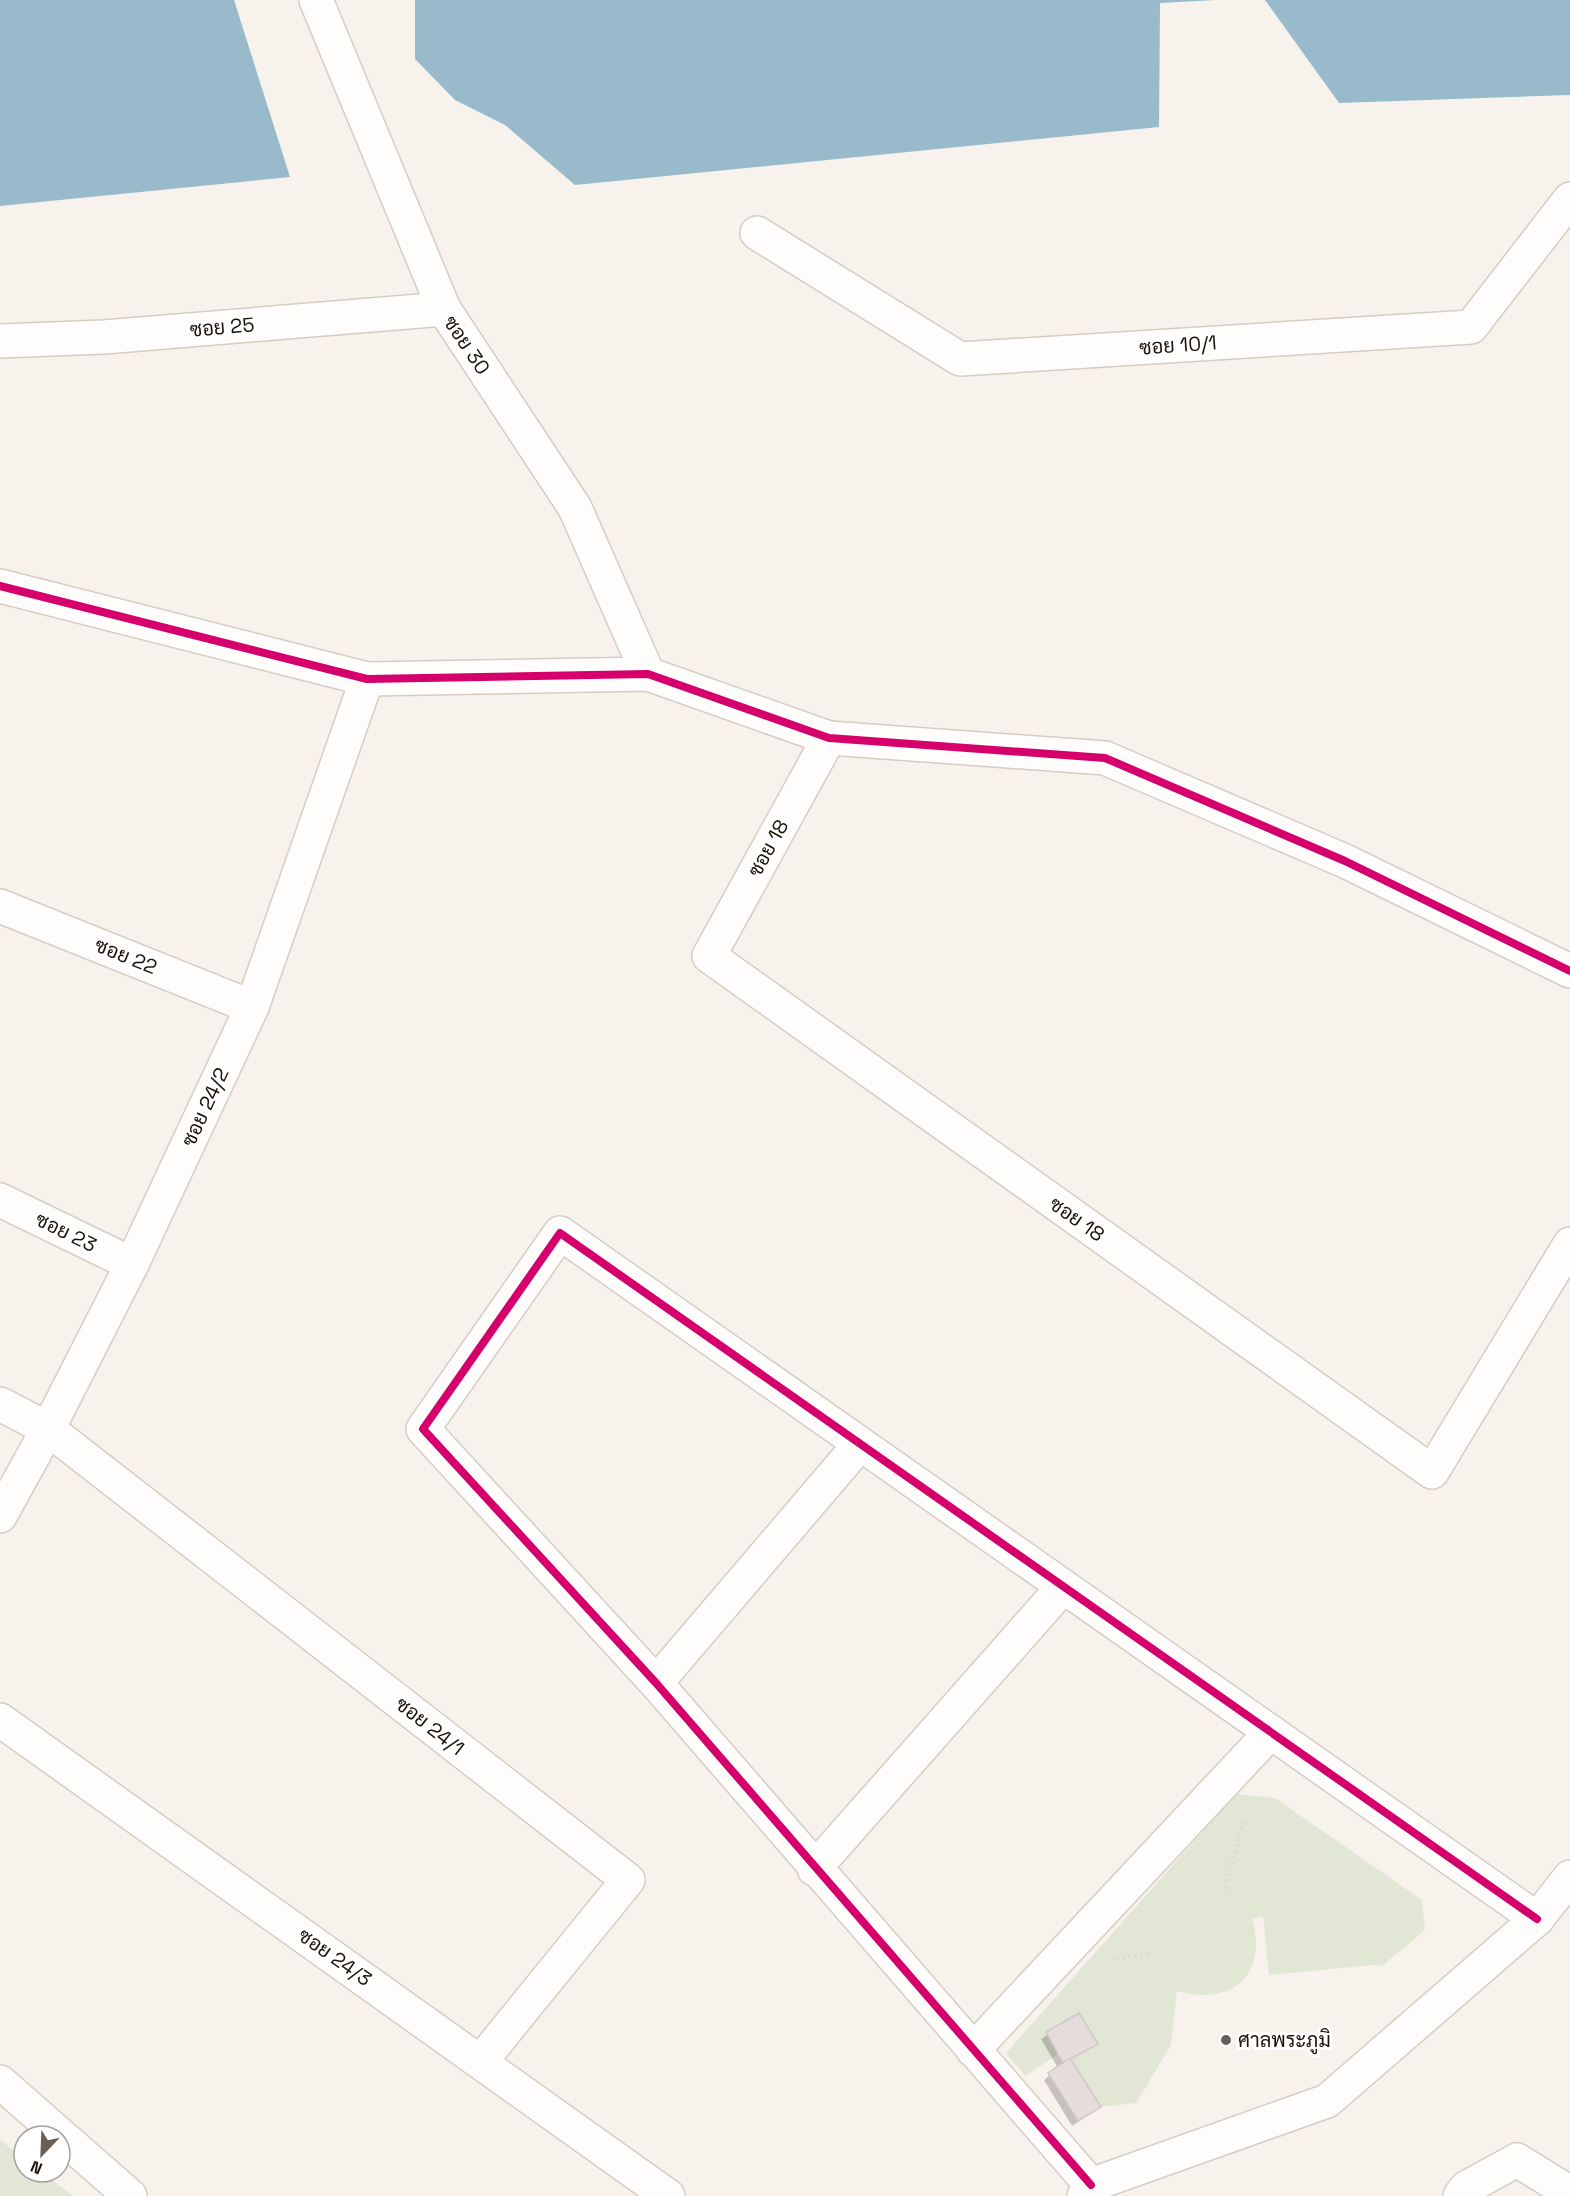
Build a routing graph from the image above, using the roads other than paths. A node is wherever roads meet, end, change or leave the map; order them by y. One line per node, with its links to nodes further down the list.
1 (316, 0): 4 (street, ซอย 30)
2 (1570, 199): 3 (street, ซอย 10/1)
3 (757, 233)
4 (444, 309): 5 (street, ซอย 25); 7 (street, ซอย 30)
5 (0, 341)
6 (0, 586): 8 (street)
7 (648, 675): 8 (street); 9 (street)
8 (367, 679): 12 (street, ซอย 24/2)
9 (829, 738): 11 (street); 14 (street, ซอย 18)
10 (0, 906): 12 (street, ซอย 22)
11 (1570, 970)
12 (252, 1007): 15 (street, ซอย 24/2)
13 (0, 1200): 15 (street, ซอย 23)
14 (1570, 1245)
15 (132, 1264): 17 (street, ซอย 24/2)
16 (0, 1404): 17 (street)
17 (48, 1429): 19 (street, ซอย 24/2); 28 (street, ซอย 24/1)
18 (860, 1444): 20 (street); 21 (street); 21 (street)
19 (0, 1516)
20 (1063, 1587): 23 (street); 24 (street)
21 (656, 1683): 24 (street)
22 (0, 1720): 28 (street, ซอย 24/3)
23 (1271, 1732): 26 (street); 27 (street)
24 (814, 1869): 27 (street)
25 (1570, 1877): 26 (street)
26 (1538, 1919): 30 (street)
27 (973, 2050): 30 (street)
28 (481, 2061): 33 (street, ซอย 24/3)
29 (0, 2082): 32 (street)
30 (1087, 2190)
31 (1570, 2193): 34 (street)
32 (130, 2196)
33 (668, 2196)
34 (1460, 2196)

